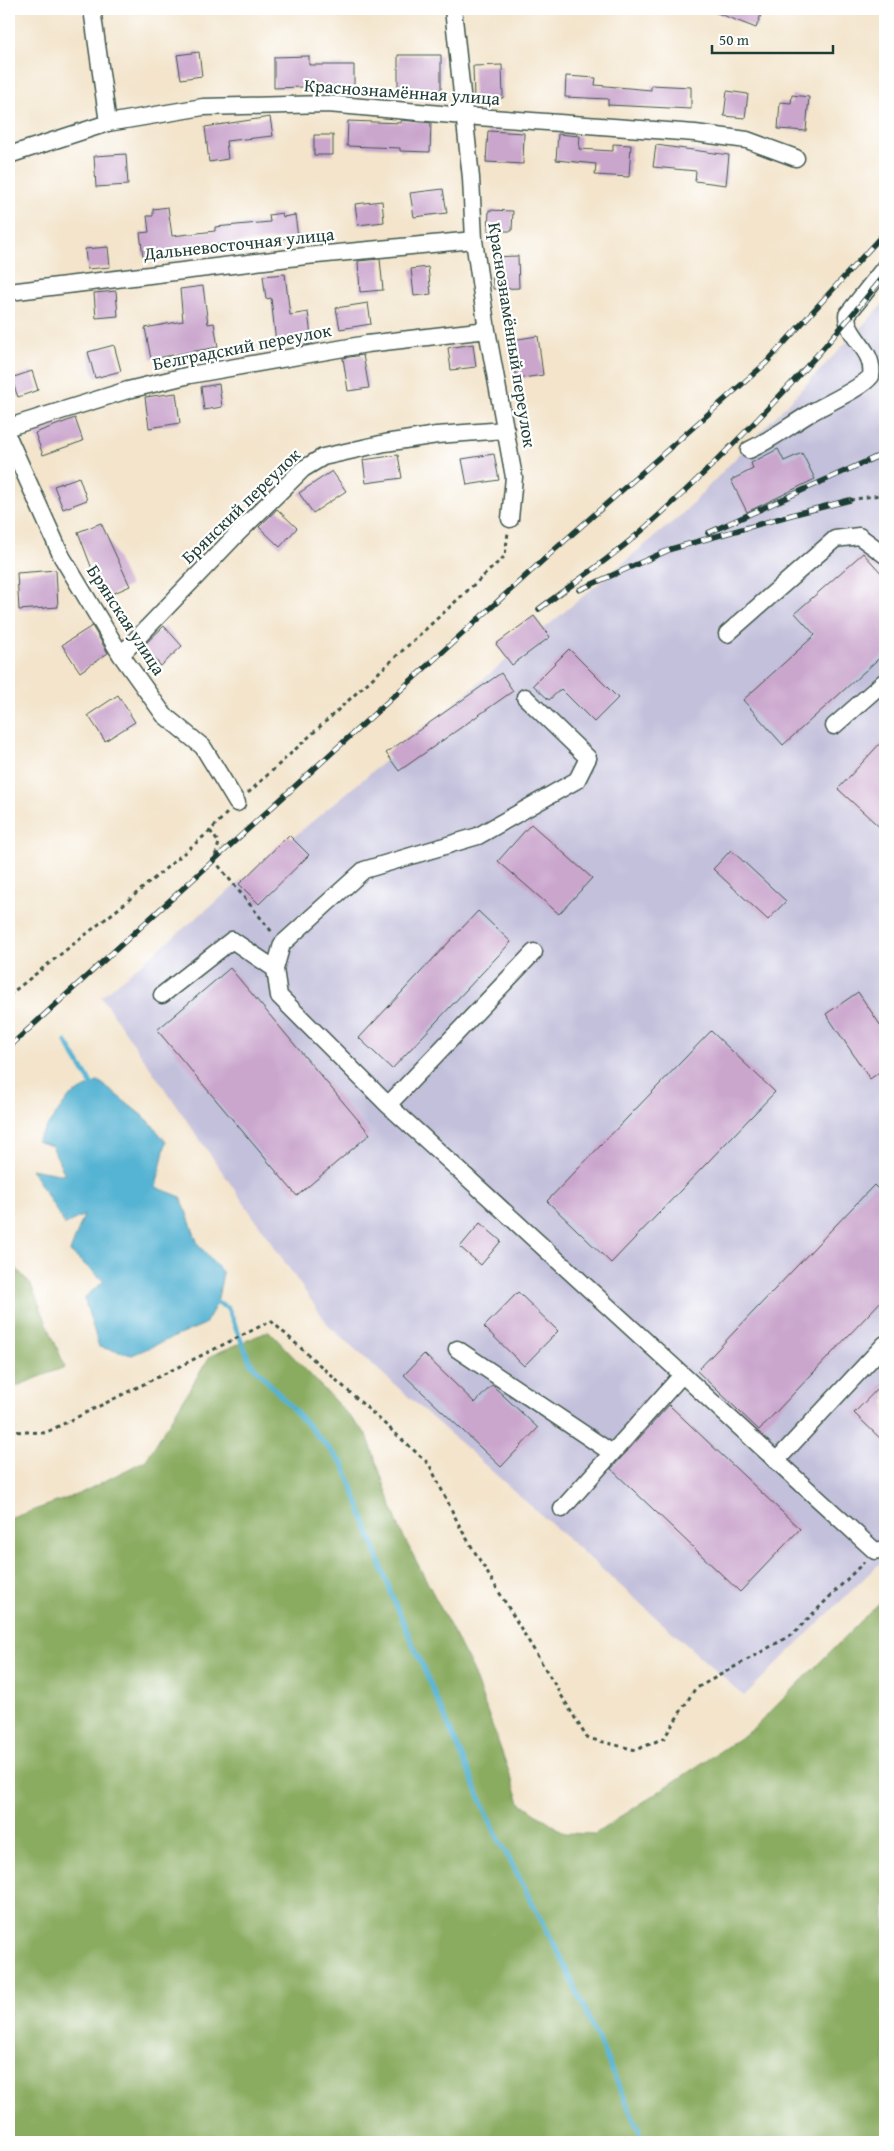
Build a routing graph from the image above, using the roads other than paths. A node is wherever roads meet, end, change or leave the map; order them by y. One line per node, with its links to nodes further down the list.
1 (92, 9): 4 (street)
2 (453, 9): 3 (street, Краснознамённый переулок)
3 (464, 116): 4 (street, Краснознамённая улица); 6 (street, Краснознамённая улица); 7 (street, Краснознамённый переулок)
4 (108, 123): 5 (street, Краснознамённая улица)
5 (9, 155)
6 (796, 158)
7 (474, 240): 9 (street, Дальневосточная улица); 10 (street, Краснознамённый переулок)
8 (885, 268): 14 (street)
9 (9, 292)
10 (487, 330): 11 (street, Белградский переулок); 12 (street, Краснознамённый переулок)
11 (9, 427)
12 (506, 430): 15 (street, Краснознамённый переулок); 18 (street, Брянский переулок)
13 (9, 439): 18 (street, Брянская улица)
14 (749, 450)
15 (510, 519)
16 (885, 555): 17 (street)
17 (726, 634)
18 (121, 654): 22 (street, Брянская улица)
19 (885, 681): 21 (street)
20 (525, 697): 24 (street)
21 (834, 726)
22 (237, 803)
23 (534, 952): 26 (street)
24 (275, 969): 25 (street); 26 (street)
25 (162, 995)
26 (388, 1105): 29 (street)
27 (885, 1344): 31 (street)
28 (457, 1349): 30 (street)
29 (682, 1375): 30 (street); 31 (street)
30 (612, 1453): 32 (street)
31 (776, 1460): 33 (street)
32 (562, 1509)
33 (880, 1550)

